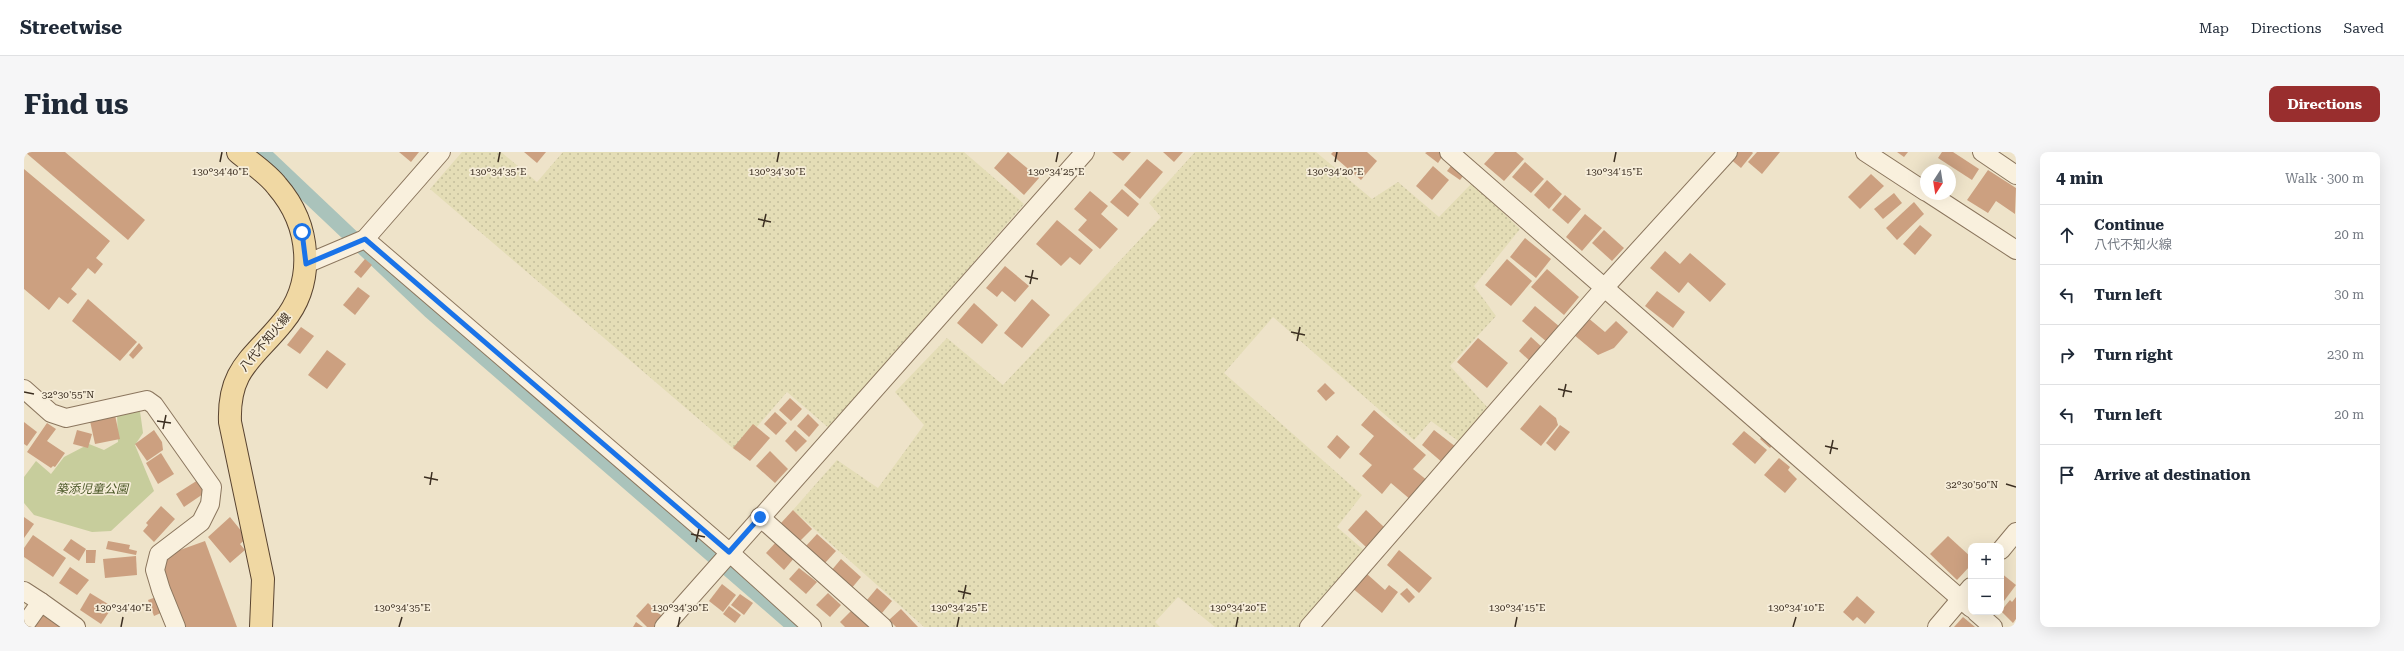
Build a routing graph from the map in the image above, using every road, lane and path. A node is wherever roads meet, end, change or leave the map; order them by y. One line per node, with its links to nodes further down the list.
1 (238, 152): 13 (main road, 八代不知火線)
2 (441, 152): 11 (street)
3 (1085, 152): 16 (street)
4 (1449, 152): 14 (street)
5 (1728, 152): 14 (street)
6 (1865, 152): 9 (street)
7 (1982, 152): 8 (street)
8 (2016, 175)
9 (1920, 188)
10 (1939, 200): 12 (street)
11 (365, 239): 13 (street); 19 (street)
12 (2016, 250)
13 (306, 264): 27 (main road, 八代不知火線)
14 (1605, 287): 21 (street); 31 (street)
15 (24, 389): 26 (street)
16 (760, 517): 19 (street); 30 (street)
17 (2016, 532): 18 (street)
18 (2004, 546)
19 (729, 552): 28 (street); 29 (street)
20 (24, 590): 22 (street)
21 (1968, 598): 32 (street)
22 (41, 602): 24 (street); 25 (street)
23 (1979, 615): 33 (street)
24 (24, 626)
25 (76, 627)
26 (176, 627)
27 (261, 627)
28 (664, 627)
29 (812, 627)
30 (883, 627)
31 (1309, 627)
32 (1937, 627)
33 (1993, 627)

